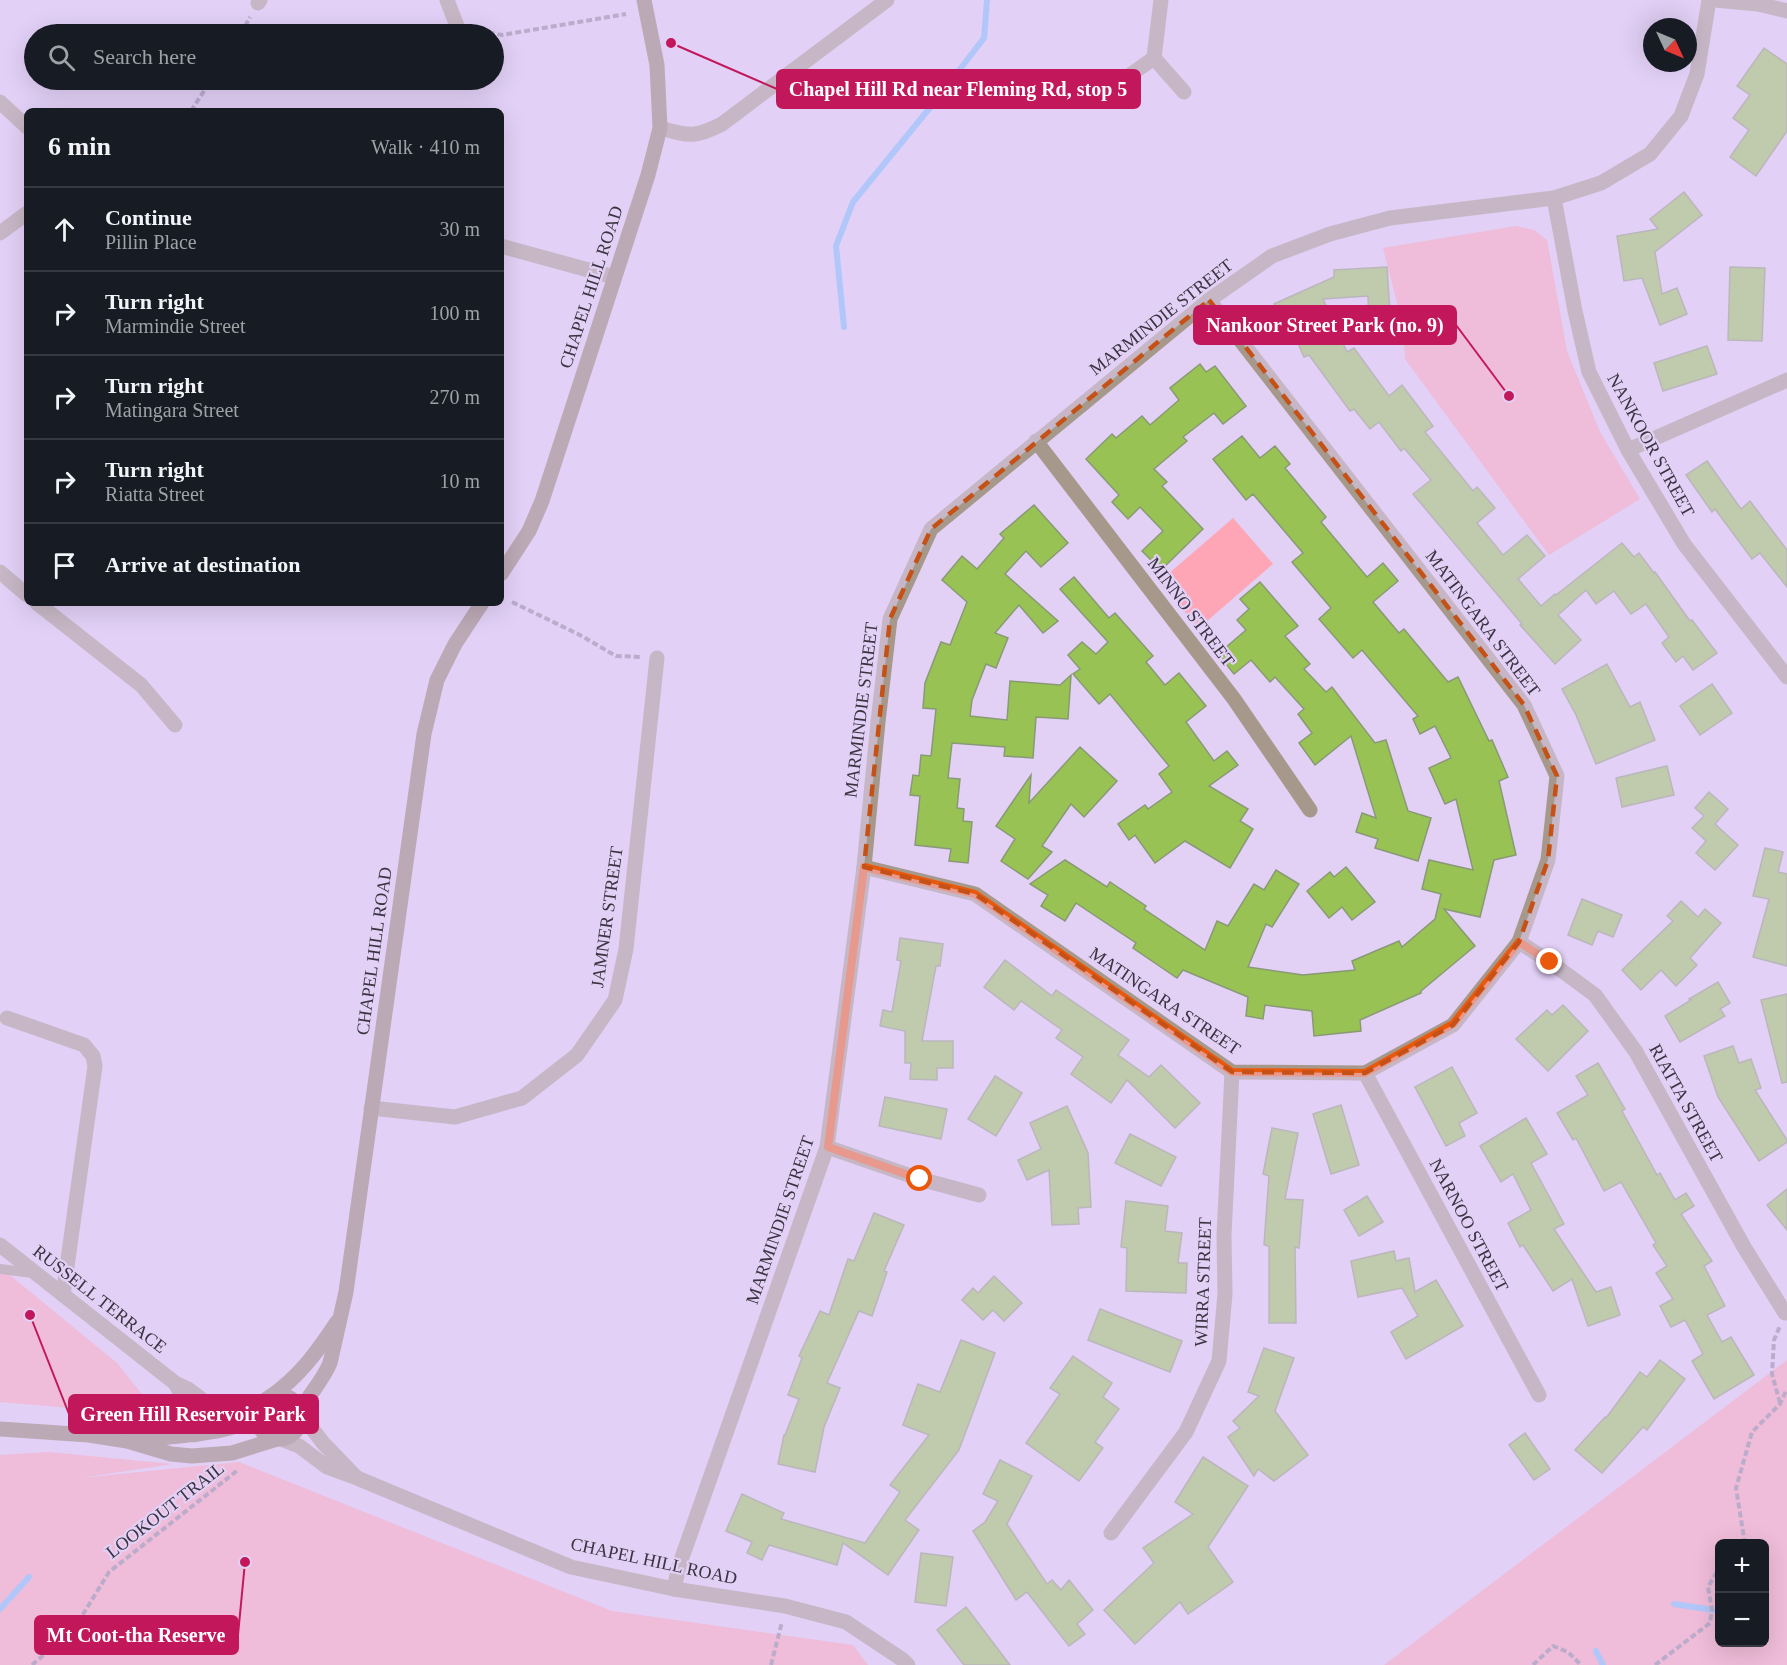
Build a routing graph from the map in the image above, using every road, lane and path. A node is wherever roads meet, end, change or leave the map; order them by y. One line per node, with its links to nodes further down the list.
1 (447, 0): 9 (street)
2 (644, 0): 18 (main road, CHAPEL HILL ROAD)
3 (886, 0): 18 (street)
4 (1161, 0): 11 (street)
5 (1709, 0): 19 (street, MARMINDIE STREET)
6 (1715, 0): 7 (street)
7 (1787, 11)
8 (626, 14): 10 (path)
9 (456, 24)
10 (504, 35)
11 (1154, 58): 12 (street); 14 (street)
12 (1130, 75)
13 (205, 90): 16 (path)
14 (1184, 92)
15 (0, 102): 17 (street)
16 (193, 108)
17 (24, 124)
18 (660, 128): 23 (main road, CHAPEL HILL ROAD)
19 (1554, 198): 24 (street, MARMINDIE STREET); 27 (street, NANKOOR STREET)
20 (24, 215): 21 (street)
21 (0, 233)
22 (504, 247): 23 (street)
23 (614, 277): 28 (main road, CHAPEL HILL ROAD)
24 (1209, 300): 26 (street, MARMINDIE STREET); 39 (street, MATINGARA STREET)
25 (1787, 380): 27 (street)
26 (1036, 441): 37 (street, MINNO STREET); 38 (street, MARMINDIE STREET)
27 (1628, 450): 35 (street, NANKOOR STREET)
28 (504, 569)
29 (0, 572): 30 (street)
30 (24, 592)
31 (512, 602): 34 (path)
32 (41, 606): 36 (street)
33 (480, 606): 43 (main road, CHAPEL HILL ROAD)
34 (657, 658): 43 (street, JAMNER STREET)
35 (1787, 677)
36 (176, 725)
37 (1310, 810)
38 (864, 867): 41 (street, MATINGARA STREET); 44 (street, MARMINDIE STREET)
39 (1519, 942): 42 (street, MATINGARA STREET); 50 (street, RIATTA STREET)
40 (8, 1018): 49 (street)
41 (1232, 1072): 42 (street, MATINGARA STREET); 67 (street, WIRRA STREET)
42 (1365, 1073): 54 (street, NARNOO STREET)
43 (371, 1108): 51 (main road, CHAPEL HILL ROAD)
44 (828, 1147): 45 (street); 70 (street, MARMINDIE STREET)
45 (979, 1195)
46 (0, 1245): 48 (street, RUSSELL TERRACE)
47 (0, 1269): 48 (lane)
48 (37, 1274): 49 (street, RUSSELL TERRACE)
49 (63, 1295): 52 (street, RUSSELL TERRACE)
50 (1786, 1313): 56 (path)
51 (340, 1317): 55 (main road, CHAPEL HILL ROAD); 57 (main road, CHAPEL HILL ROAD)
52 (175, 1383): 59 (street, RUSSELL TERRACE); 61 (street, RUSSELL TERRACE)
53 (1787, 1389): 56 (path)
54 (1539, 1395)
55 (268, 1399): 57 (main road); 58 (main road)
56 (1780, 1404): 68 (path)
57 (300, 1412): 62 (main road); 66 (street, CHAPEL HILL ROAD)
58 (258, 1413): 59 (main road); 62 (main road)
59 (227, 1428): 61 (main road)
60 (0, 1429): 63 (main road)
61 (195, 1435): 63 (main road); 64 (main road)
62 (279, 1439): 64 (main road); 66 (street, CHAPEL HILL ROAD)
63 (127, 1441): 64 (main road)
64 (240, 1451)
65 (242, 1467): 72 (path, LOOKOUT TRAIL)
66 (357, 1478): 70 (street, CHAPEL HILL ROAD)
67 (1111, 1533)
68 (1744, 1539)
69 (1715, 1574): 77 (path)
70 (674, 1589): 71 (street, CHAPEL HILL ROAD)
71 (785, 1606): 73 (path); 74 (street, CHAPEL HILL ROAD)
72 (32, 1665)
73 (771, 1665)
74 (908, 1665)
75 (1533, 1665): 76 (path)
76 (1581, 1665)
77 (1655, 1665)

